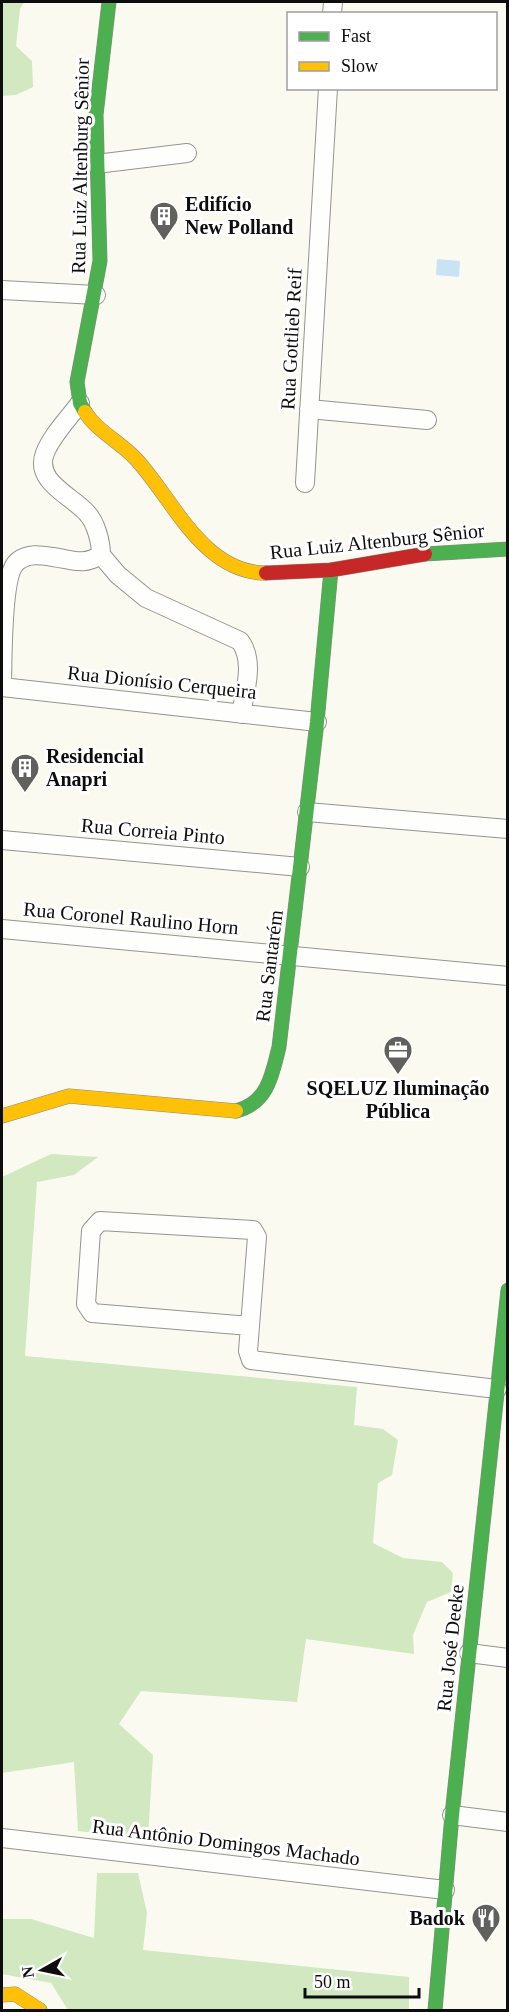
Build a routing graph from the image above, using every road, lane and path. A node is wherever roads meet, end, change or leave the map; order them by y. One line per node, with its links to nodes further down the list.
1 (109, 2): 4 (street, Rua Luiz Altenburg Sênior)
2 (328, 90): 8 (street, Rua Gottlieb Reif)
3 (187, 153): 4 (street)
4 (96, 164): 6 (street, Rua Luiz Altenburg Sênior)
5 (2, 290): 6 (street)
6 (96, 294): 7 (street, Rua Luiz Altenburg Sênior)
7 (80, 403): 12 (street); 13 (street, Rua Luiz Altenburg Sênior)
8 (309, 409): 9 (street); 10 (street, Rua Gottlieb Reif)
9 (427, 420)
10 (304, 483)
11 (507, 549): 13 (street, Rua Luiz Altenburg Sênior)
12 (101, 555): 14 (street); 16 (street)
13 (331, 570): 17 (street, Rua Santarém)
14 (2, 682)
15 (2, 687): 16 (street, Rua Dionísio Cerqueira)
16 (241, 714): 17 (street, Rua Dionísio Cerqueira)
17 (317, 722): 18 (street, Rua Santarém)
18 (307, 812): 19 (street); 21 (street, Rua Santarém)
19 (507, 829)
20 (2, 840): 21 (street, Rua Correia Pinto)
21 (300, 867): 23 (street, Rua Santarém)
22 (2, 929): 23 (street, Rua Coronel Raulino Horn)
23 (290, 955): 24 (street, Rua Coronel Raulino Horn); 25 (street, Rua Santarém)
24 (507, 976)
25 (2, 1116)
26 (507, 1290): 27 (street, Rua José Deeke)
27 (506, 1320): 29 (street, Rua José Deeke)
28 (250, 1326): 28 (street); 29 (street)
29 (497, 1389): 30 (street, Rua José Deeke)
30 (469, 1653): 31 (street); 32 (street, Rua José Deeke)
31 (507, 1658)
32 (452, 1815): 33 (street); 35 (street, Rua José Deeke)
33 (507, 1822)
34 (2, 1838): 35 (street, Rua Antônio Domingos Machado)
35 (445, 1890): 38 (street, Rua José Deeke)
36 (2, 1995): 37 (street)
37 (40, 2010)
38 (435, 2010)

